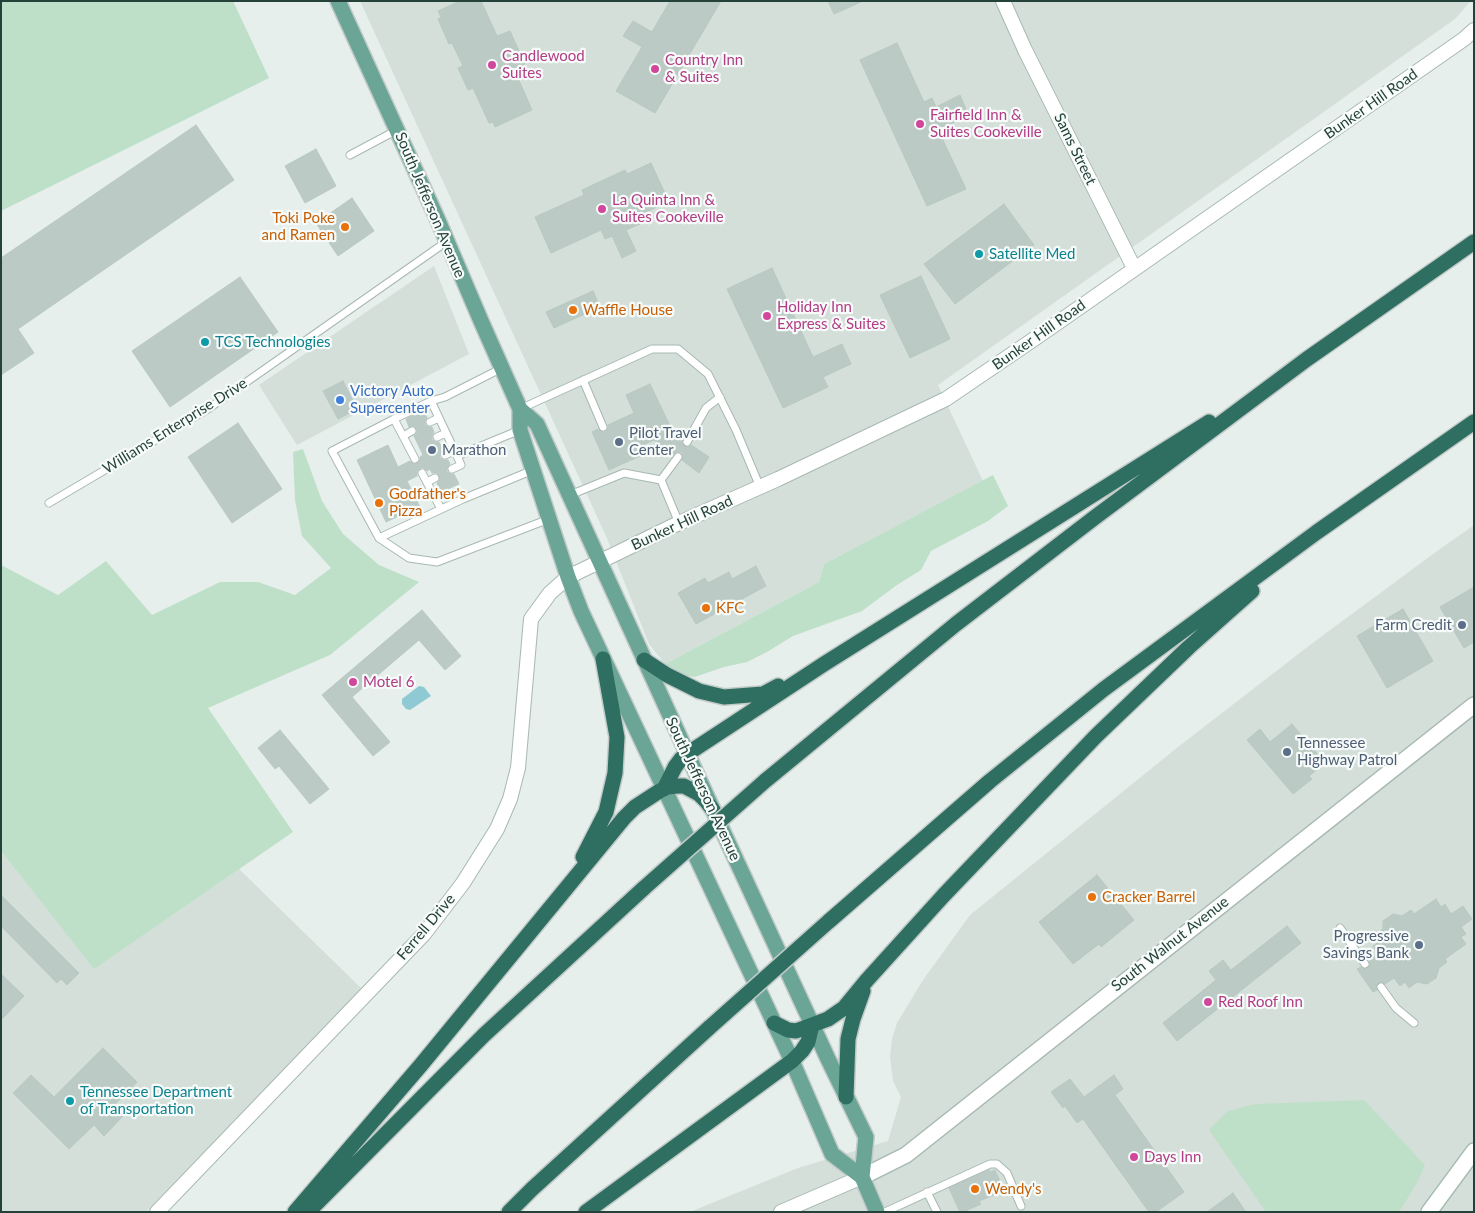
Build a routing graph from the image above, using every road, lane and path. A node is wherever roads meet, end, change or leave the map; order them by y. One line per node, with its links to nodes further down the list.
1 (338, 1): 4 (main road, South Jefferson Avenue)
2 (1003, 1): 8 (street, Sams Street)
3 (1474, 30): 8 (street, Bunker Hill Road)
4 (398, 129): 5 (lane); 6 (main road, South Jefferson Avenue)
5 (350, 155)
6 (446, 242): 10 (main road, South Jefferson Avenue); 42 (lane, Williams Enterprise Drive)
7 (1474, 242): 9 (highway)
8 (1134, 268): 40 (street, Bunker Hill Road)
9 (1307, 359): 52 (highway); 73 (highway, bridge)
10 (502, 368): 13 (lane); 14 (main road, South Jefferson Avenue)
11 (583, 380): 12 (lane); 14 (lane); 19 (lane)
12 (720, 397): 25 (lane); 40 (lane)
13 (430, 401): 15 (lane); 16 (lane)
14 (520, 409): 20 (main road, South Jefferson Avenue); 41 (main road, South Jefferson Avenue)
15 (439, 418): 17 (lane); 22 (lane)
16 (394, 419): 23 (lane); 47 (lane)
17 (430, 422)
18 (1474, 422): 46 (highway)
19 (602, 427)
20 (520, 430): 28 (lane); 34 (main road, South Jefferson Avenue)
21 (412, 432): 23 (lane)
22 (446, 433): 24 (lane); 28 (lane)
23 (403, 436): 27 (lane)
24 (437, 437)
25 (687, 442)
26 (418, 446): 27 (lane)
27 (410, 449): 31 (lane)
28 (456, 454): 29 (lane); 33 (lane)
29 (445, 455)
30 (678, 457): 38 (lane)
31 (415, 459)
32 (620, 465): 36 (lane)
33 (452, 470)
34 (533, 470): 43 (lane); 44 (main road, South Jefferson Avenue)
35 (422, 473): 39 (lane)
36 (624, 473): 38 (lane); 41 (lane)
37 (434, 478): 39 (lane)
38 (661, 480): 45 (lane)
39 (426, 482): 43 (lane)
40 (760, 487): 45 (street, Bunker Hill Road)
41 (569, 496): 48 (main road, South Jefferson Avenue)
42 (49, 503)
43 (441, 509): 47 (lane)
44 (549, 518): 47 (lane); 49 (main road, South Jefferson Avenue)
45 (679, 523): 48 (street, Bunker Hill Road)
46 (1317, 532): 60 (highway); 74 (highway, bridge)
47 (379, 538)
48 (599, 562): 49 (street, Bunker Hill Road); 51 (main road, South Jefferson Avenue)
49 (568, 577): 50 (main road, South Jefferson Avenue); 71 (street, Ferrell Drive)
50 (603, 658): 55 (main road, South Jefferson Avenue); 57 (highway)
51 (644, 660): 52 (highway); 54 (main road, South Jefferson Avenue)
52 (824, 664): 54 (highway)
53 (1474, 705): 68 (street, South Walnut Avenue)
54 (687, 754): 55 (highway); 56 (main road, South Jefferson Avenue)
55 (664, 789): 56 (highway); 57 (highway); 62 (main road, South Jefferson Avenue)
56 (713, 810): 64 (main road, South Jefferson Avenue)
57 (554, 903): 72 (highway)
58 (1340, 928): 59 (lane)
59 (1365, 964)
60 (867, 980): 64 (highway); 66 (highway)
61 (1381, 987): 63 (lane)
62 (774, 1023): 64 (highway); 65 (main road, South Jefferson Avenue)
63 (1414, 1023)
64 (812, 1025): 65 (highway); 66 (main road, South Jefferson Avenue)
65 (792, 1061): 68 (main road, South Jefferson Avenue); 75 (highway)
66 (846, 1097): 68 (main road, South Jefferson Avenue)
67 (1474, 1151): 80 (street)
68 (862, 1177): 76 (street); 77 (main road, South Jefferson Avenue)
69 (927, 1192): 70 (lane); 78 (lane); 79 (lane)
70 (1021, 1206)
71 (157, 1212)
72 (295, 1212)
73 (308, 1212)
74 (509, 1212)
75 (586, 1212)
76 (781, 1212)
77 (877, 1212)
78 (885, 1212)
79 (937, 1212)
80 (1429, 1212)

